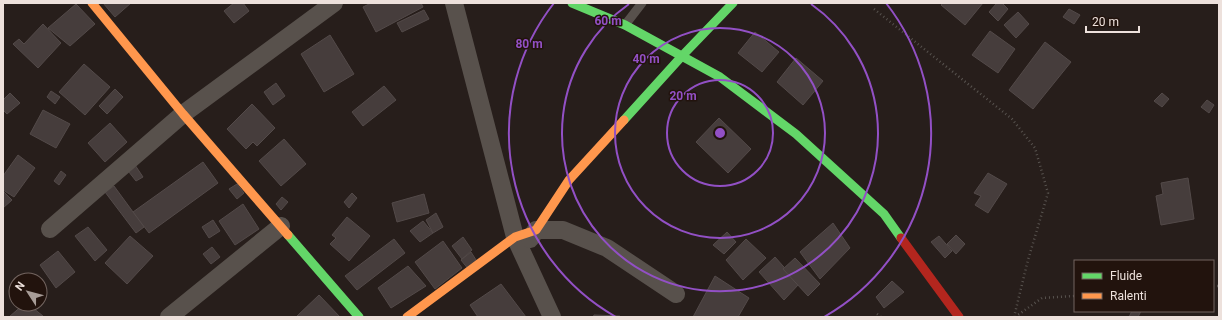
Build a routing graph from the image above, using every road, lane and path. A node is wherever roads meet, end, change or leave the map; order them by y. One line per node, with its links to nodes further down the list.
1 (92, 3): 10 (street)
2 (334, 3): 10 (street)
3 (454, 3): 14 (street)
4 (572, 3): 8 (street)
5 (642, 3): 8 (lane)
6 (733, 3): 9 (street)
7 (874, 10): 24 (path)
8 (625, 25): 9 (street)
9 (682, 56): 13 (street); 23 (street)
10 (183, 114): 11 (street); 12 (street)
11 (281, 226): 18 (street); 19 (street)
12 (50, 230)
13 (536, 230): 14 (street); 15 (street)
14 (518, 245): 20 (street); 21 (street)
15 (676, 294)
16 (1074, 296): 24 (path)
17 (877, 314): 22 (path)
18 (169, 317)
19 (359, 317)
20 (407, 317)
21 (552, 317)
22 (882, 317)
23 (959, 317)
24 (1014, 317)

